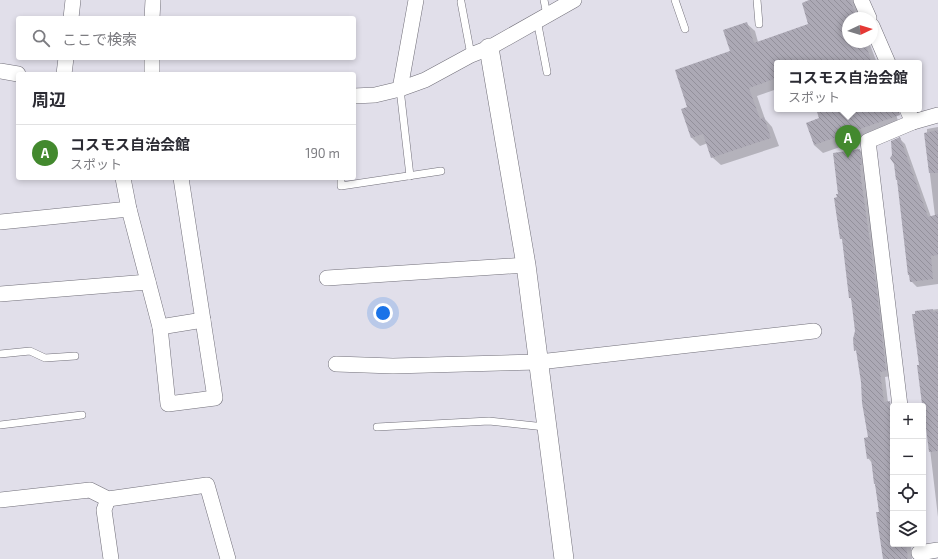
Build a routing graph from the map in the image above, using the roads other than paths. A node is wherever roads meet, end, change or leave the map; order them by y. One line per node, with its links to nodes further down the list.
1 (73, 0): 11 (street)
2 (153, 0): 12 (street)
3 (416, 0): 27 (street)
4 (544, 0): 13 (lane)
5 (574, 0): 13 (street)
6 (675, 0): 15 (lane)
7 (757, 0): 14 (lane)
8 (861, 0): 10 (street)
9 (462, 2): 18 (lane)
10 (866, 12)
11 (71, 16)
12 (152, 16)
13 (542, 18): 17 (street); 25 (lane)
14 (760, 24)
15 (685, 29)
16 (878, 40): 21 (street)
17 (489, 48): 18 (street); 38 (street)
18 (471, 55): 27 (street)
19 (66, 60): 23 (street)
20 (152, 60): 24 (street)
21 (887, 60)
22 (0, 71): 26 (street)
23 (64, 72)
24 (152, 72)
25 (547, 72)
26 (16, 74)
27 (400, 89): 28 (street); 32 (lane)
28 (356, 96)
29 (938, 115): 30 (street)
30 (910, 116): 49 (street)
31 (441, 171): 32 (lane)
32 (410, 176): 35 (lane)
33 (123, 180): 36 (street)
34 (182, 180): 42 (street)
35 (341, 180)
36 (129, 209): 37 (street); 40 (street)
37 (0, 222)
38 (526, 265): 39 (street); 47 (street)
39 (327, 278)
40 (148, 282): 41 (street); 43 (street)
41 (0, 294)
42 (203, 320): 43 (street); 43 (street)
43 (160, 327)
44 (814, 331): 47 (street)
45 (0, 354): 46 (lane)
46 (75, 356)
47 (539, 362): 48 (street); 53 (street)
48 (336, 364)
49 (900, 403)
50 (82, 415): 51 (lane)
51 (0, 425)
52 (377, 427): 53 (lane)
53 (547, 427): 60 (street)
54 (0, 500): 55 (street)
55 (108, 500): 58 (street); 59 (street)
56 (938, 550): 57 (street)
57 (919, 552)
58 (111, 559)
59 (228, 559)
60 (564, 559)

